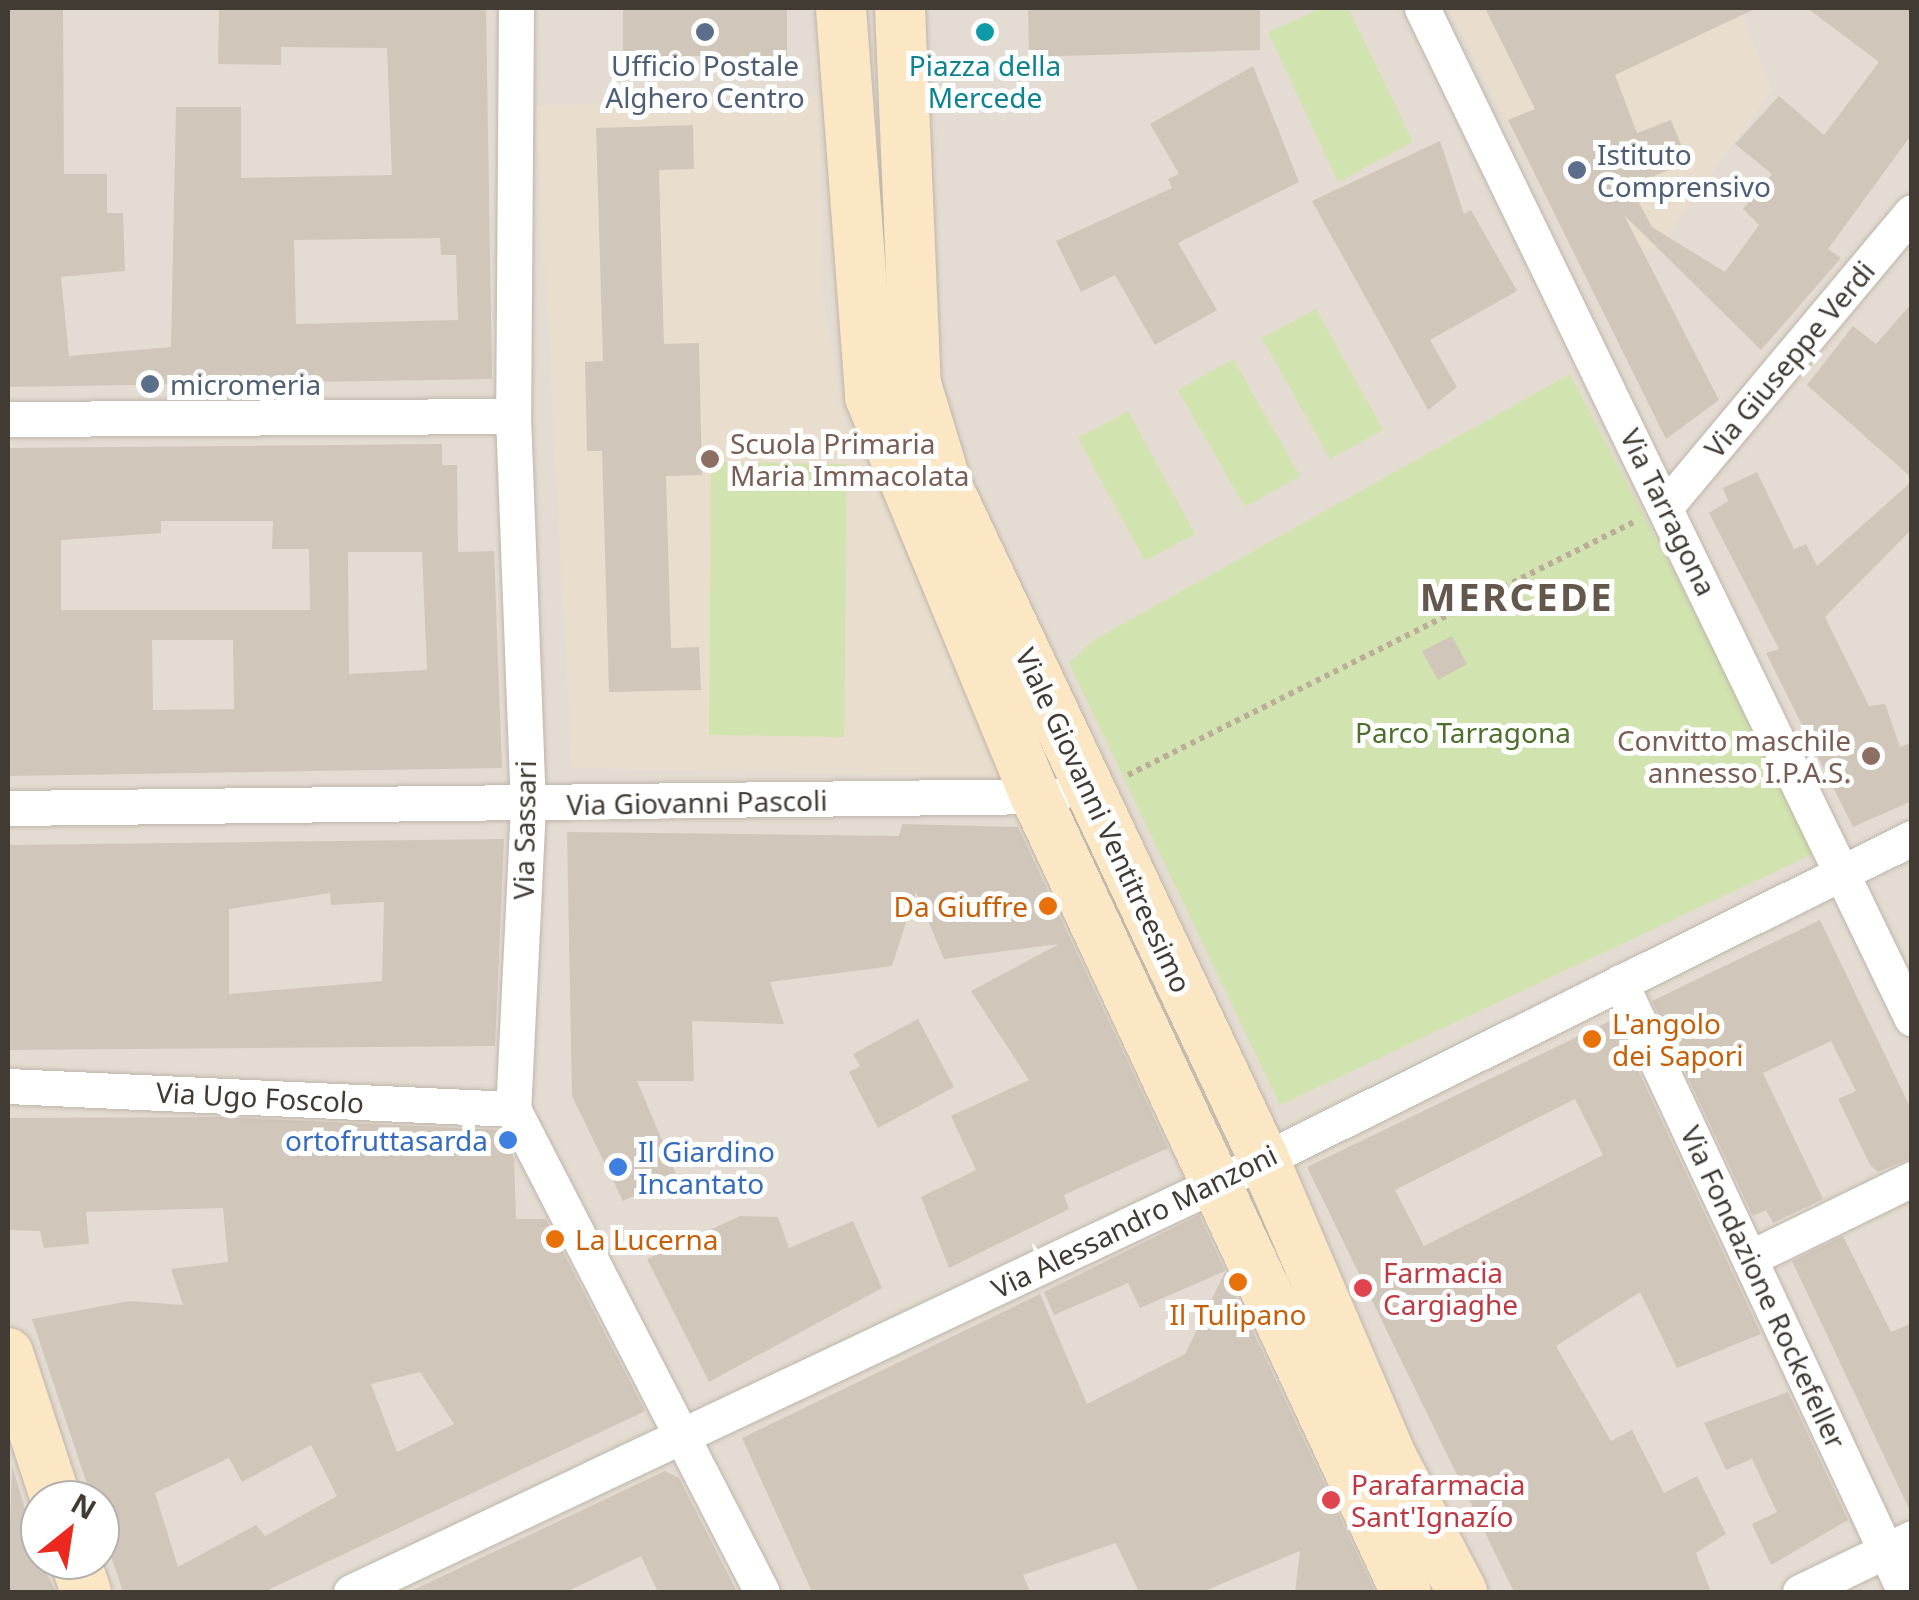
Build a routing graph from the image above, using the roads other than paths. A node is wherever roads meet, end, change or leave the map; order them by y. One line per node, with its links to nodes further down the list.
1 (516, 8): 6 (street, Via Sassari)
2 (841, 8): 9 (main road, Viale Giovanni Ventitreesimo)
3 (900, 8): 10 (main road, Viale Giovanni Ventitreesimo)
4 (1422, 8): 8 (street, Via Tarragona)
5 (1912, 212): 8 (street, Via Giuseppe Verdi)
6 (513, 416): 7 (street); 11 (street, Via Sassari)
7 (8, 419)
8 (1666, 506): 14 (street, Via Tarragona)
9 (1036, 796): 10 (street, Via Giovanni Pascoli); 11 (street, Via Giovanni Pascoli); 21 (main road, Viale Giovanni Ventitreesimo)
10 (1086, 796): 19 (main road, Viale Giovanni Ventitreesimo)
11 (528, 806): 12 (street, Via Giovanni Pascoli); 18 (street, Via Sassari)
12 (8, 808)
13 (1912, 838): 14 (street, Via Alessandro Manzoni)
14 (1842, 871): 15 (street, Via Alessandro Manzoni); 16 (street, Via Tarragona)
15 (1620, 982): 19 (street, Via Alessandro Manzoni); 22 (street, Via Fondazione Rockefeller)
16 (1912, 1018)
17 (8, 1086): 18 (street, Via Ugo Foscolo)
18 (513, 1108): 24 (street)
19 (1263, 1157): 21 (street, Via Alessandro Manzoni); 25 (main road, Viale Giovanni Ventitreesimo)
20 (1912, 1180): 22 (street)
21 (1213, 1185): 24 (street, Via Alessandro Manzoni); 26 (main road, Viale Giovanni Ventitreesimo)
22 (1752, 1256): 28 (street, Via Fondazione Rockefeller)
23 (8, 1353): 27 (main road)
24 (688, 1434): 29 (street, Via Alessandro Manzoni); 30 (street)
25 (1390, 1454): 26 (main road); 32 (main road, Viale Giovanni Ventitreesimo)
26 (1345, 1475): 31 (main road, Viale Giovanni Ventitreesimo)
27 (49, 1480)
28 (1899, 1544): 33 (street); 34 (street, Via Fondazione Rockefeller)
29 (351, 1592)
30 (762, 1592)
31 (1406, 1592)
32 (1462, 1592)
33 (1800, 1592)
34 (1905, 1592)

